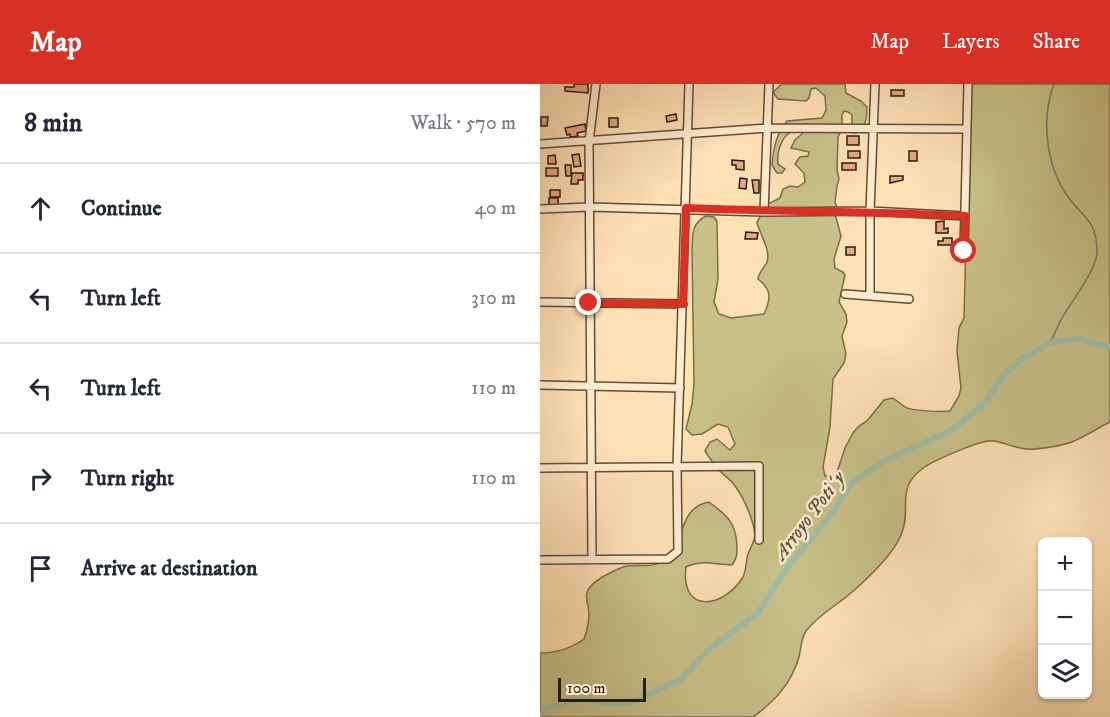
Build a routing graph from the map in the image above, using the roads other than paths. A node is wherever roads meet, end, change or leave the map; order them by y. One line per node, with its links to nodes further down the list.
1 (596, 84): 10 (street)
2 (689, 84): 9 (street)
3 (770, 84): 6 (street)
4 (875, 84): 7 (street)
5 (968, 84): 8 (street)
6 (768, 128): 7 (street); 9 (street); 16 (street)
7 (873, 128): 8 (street); 15 (street)
8 (967, 129): 17 (street)
9 (688, 135): 10 (street); 13 (street)
10 (589, 142): 11 (street); 12 (street)
11 (540, 144)
12 (589, 207): 13 (street); 14 (street); 23 (street)
13 (686, 208): 16 (street); 24 (street)
14 (540, 209)
15 (870, 211): 16 (street); 17 (street); 20 (street)
16 (764, 212)
17 (965, 216): 18 (street)
18 (964, 251)
19 (845, 294): 20 (street)
20 (870, 296): 21 (street)
21 (909, 299)
22 (540, 302): 23 (street)
23 (589, 303): 24 (street); 26 (street)
24 (683, 304): 27 (street)
25 (540, 385): 26 (street)
26 (590, 385): 27 (street); 28 (street)
27 (680, 388): 29 (street)
28 (590, 467): 29 (street); 30 (street); 33 (street)
29 (677, 467): 31 (street); 33 (street)
30 (540, 468)
31 (759, 540)
32 (540, 560): 33 (street)
33 (592, 560)

